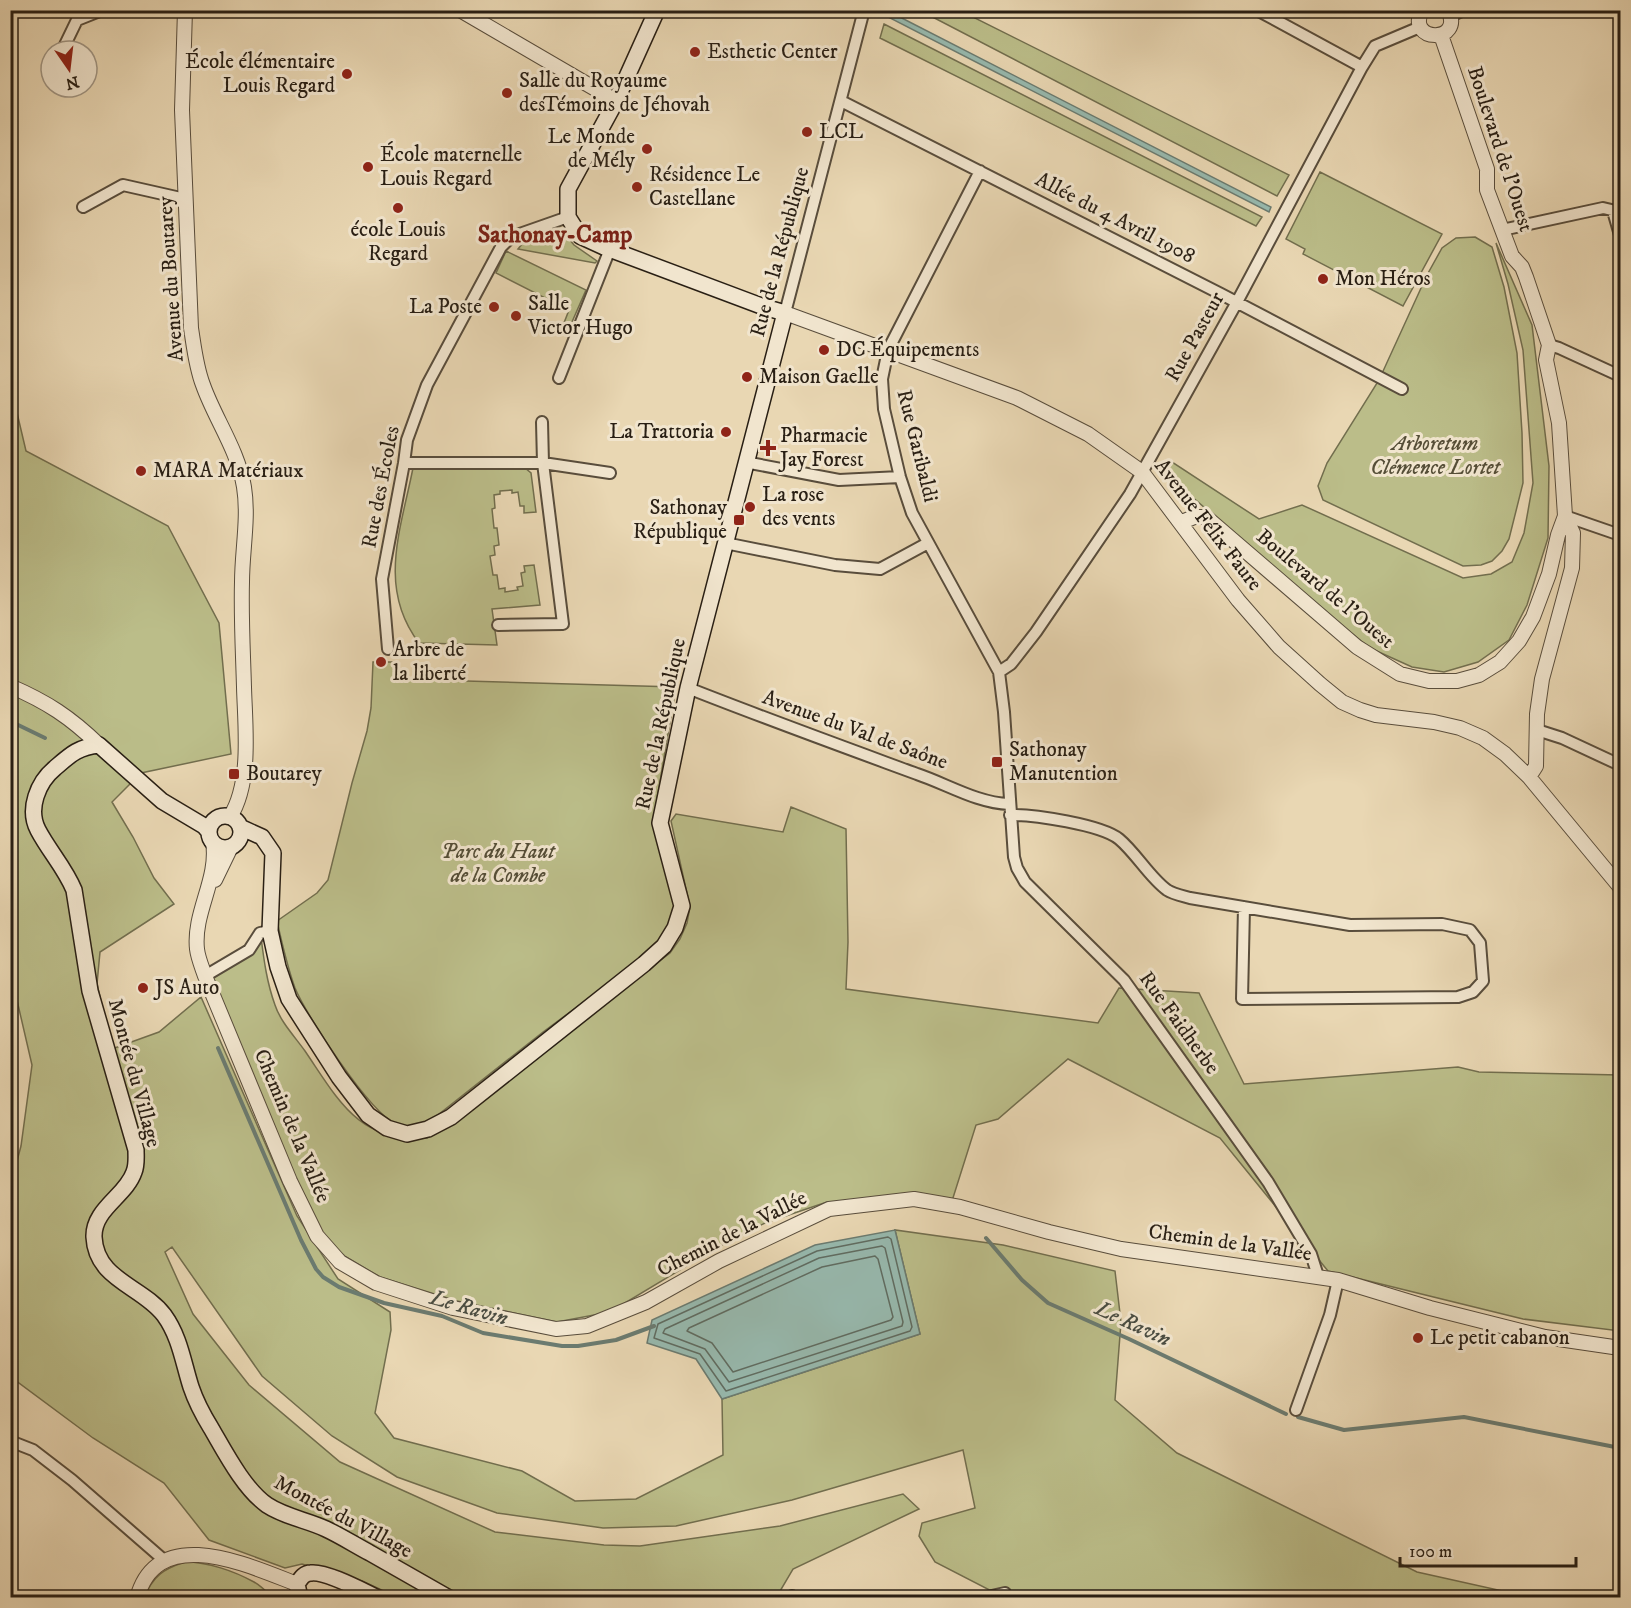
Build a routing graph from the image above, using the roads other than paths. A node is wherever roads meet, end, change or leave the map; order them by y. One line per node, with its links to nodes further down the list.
1 (102, 10): 11 (street)
2 (185, 10): 16 (street, Avenue du Boutarey)
3 (460, 10): 13 (street)
4 (657, 10): 13 (main road)
5 (864, 10): 14 (street, Rue de la République)
6 (1257, 10): 12 (street)
7 (1422, 10): 9 (street)
8 (1454, 12): 10 (street)
9 (1420, 27): 10 (street); 12 (street, Rue Pasteur)
10 (1441, 35): 20 (street, Boulevard de l'Ouest)
11 (68, 39)
12 (1362, 67): 23 (street, Rue Pasteur)
13 (616, 101): 19 (main road)
14 (841, 101): 15 (street, Allée du 4 Avril 1908); 24 (street, Rue de la République)
15 (980, 171): 23 (street, Allée du 4 Avril 1908); 26 (street, Rue Garibaldi)
16 (185, 199): 17 (street); 54 (street, Avenue du Boutarey)
17 (83, 207)
18 (1617, 212): 20 (street); 21 (street)
19 (568, 217): 22 (main road, Avenue Félix Faure); 32 (street, Rue des Écoles)
20 (1502, 230): 25 (street, Boulevard de l'Ouest)
21 (1620, 235)
22 (610, 249): 24 (main road, Avenue Félix Faure); 28 (street)
23 (1237, 302): 29 (street, Allée du 4 Avril 1908); 34 (street, Rue Pasteur)
24 (785, 313): 26 (street, Avenue Félix Faure); 31 (main road, Rue de la République)
25 (1549, 345): 27 (street); 37 (street, Boulevard de l'Ouest)
26 (888, 350): 34 (street, Avenue Félix Faure); 36 (street, Rue Garibaldi)
27 (1620, 376)
28 (559, 378)
29 (1402, 389)
30 (542, 422): 33 (street)
31 (745, 462): 36 (street); 41 (main road, Rue de la République)
32 (404, 463): 33 (street); 45 (street, Rue des Écoles)
33 (543, 463): 35 (street); 44 (street)
34 (1142, 472): 38 (street, Avenue Félix Faure); 46 (street, Rue Pasteur)
35 (610, 473)
36 (900, 477): 42 (street, Rue Garibaldi)
37 (1564, 516): 39 (street, Boulevard de l'Ouest); 40 (street); 43 (street)
38 (1182, 522): 39 (street, Boulevard de l'Ouest); 52 (street, Avenue Félix Faure)
39 (1558, 535): 43 (street)
40 (1620, 535)
41 (725, 543): 42 (street); 48 (main road, Rue de la République)
42 (928, 543): 46 (street, Rue Garibaldi)
43 (1572, 553): 49 (street)
44 (498, 625)
45 (388, 650)
46 (999, 672): 53 (street, Rue Garibaldi)
47 (10, 686): 50 (street)
48 (688, 688): 53 (street, Avenue du Val de Saône); 60 (main road, Rue de la République)
49 (1537, 730): 51 (street); 52 (street)
50 (99, 745): 54 (main road); 73 (main road, Montée du Village)
51 (1620, 765)
52 (1529, 777): 57 (street, Avenue Félix Faure)
53 (1010, 809): 59 (street, Avenue du Val de Saône); 63 (street, Rue Faidherbe)
54 (224, 826): 55 (main road); 55 (main road); 56 (main road, Rue de la République); 58 (street, Avenue du Boutarey)
55 (234, 845): 56 (main road, Rue de la République); 58 (street, Avenue du Boutarey)
56 (272, 884): 60 (main road, Rue de la République)
57 (1620, 887)
58 (206, 897): 61 (street, Avenue du Boutarey)
59 (1244, 907): 59 (street, Avenue du Val de Saône)
60 (270, 931): 61 (street)
61 (204, 974): 62 (street, Avenue du Boutarey)
62 (213, 995): 63 (street, Chemin de la Vallée)
63 (1318, 1276): 64 (street, Chemin de la Vallée)
64 (1338, 1280): 65 (street, Chemin de la Vallée); 66 (street)
65 (1620, 1348)
66 (1296, 1410)
67 (10, 1441): 68 (street)
68 (165, 1561): 69 (street); 71 (street)
69 (298, 1591): 72 (main road)
70 (1005, 1593): 74 (street)
71 (137, 1598)
72 (378, 1598)
73 (449, 1598)
74 (983, 1598)

